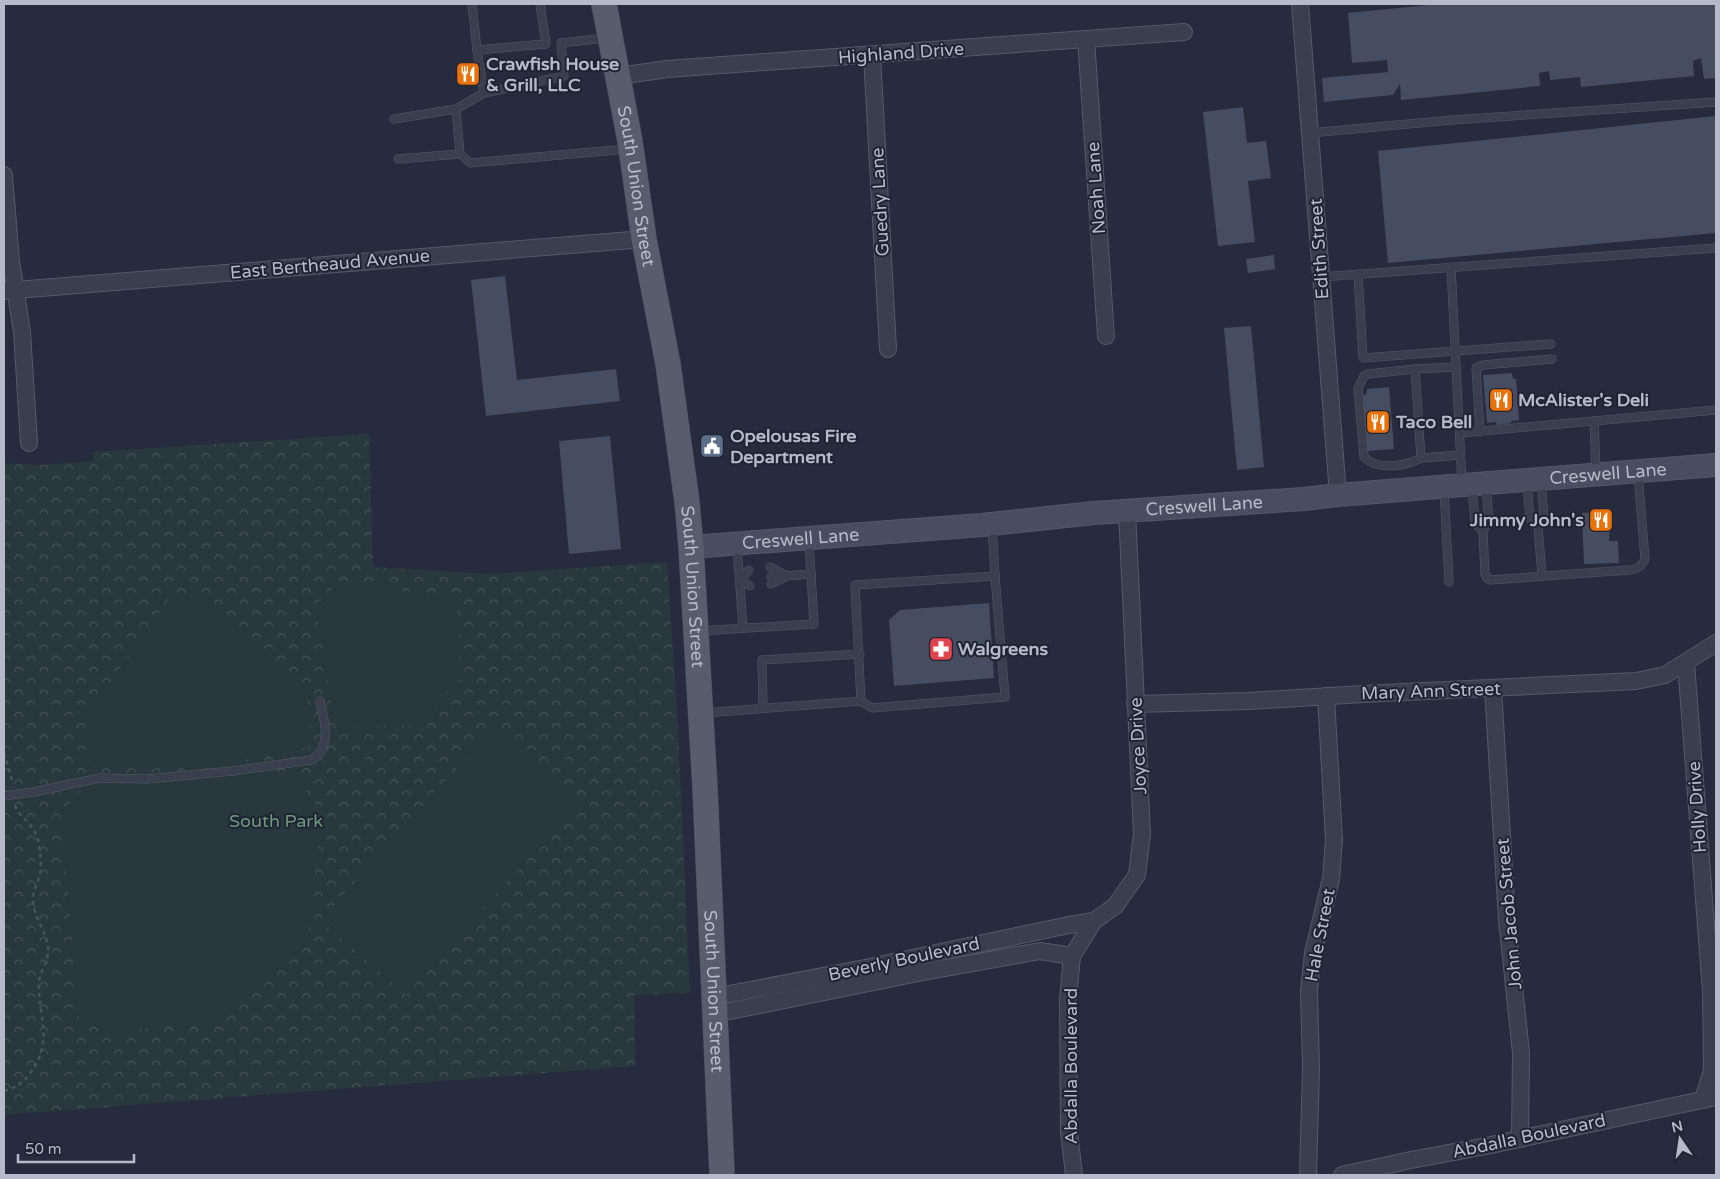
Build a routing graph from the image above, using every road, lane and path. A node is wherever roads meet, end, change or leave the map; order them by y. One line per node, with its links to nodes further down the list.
1 (472, 4): 10 (lane)
2 (540, 4): 9 (lane)
3 (604, 4): 6 (main road, South Union Street)
4 (1300, 4): 17 (street, Edith Street)
5 (1184, 32): 7 (street, Highland Drive)
6 (610, 37): 8 (lane); 12 (main road, South Union Street)
7 (1086, 39): 11 (street, Highland Drive); 28 (street, Noah Lane)
8 (561, 43): 9 (lane); 13 (lane)
9 (546, 44): 10 (lane)
10 (477, 50): 13 (lane)
11 (872, 55): 12 (street, Highland Drive); 30 (street, Guedry Lane)
12 (618, 76): 18 (main road, South Union Street)
13 (484, 93): 15 (lane)
14 (1716, 102): 17 (lane)
15 (456, 109): 16 (lane); 19 (lane)
16 (394, 119)
17 (1310, 133): 26 (street, Edith Street)
18 (632, 148): 19 (lane); 22 (main road, South Union Street)
19 (460, 154): 20 (lane)
20 (398, 159)
21 (4, 174): 27 (street)
22 (644, 239): 27 (street, East Bertheaud Avenue); 54 (main road, South Union Street)
23 (1716, 248): 24 (lane)
24 (1450, 267): 25 (lane); 31 (lane)
25 (1358, 274): 26 (lane); 31 (lane)
26 (1321, 277): 47 (street, Edith Street)
27 (10, 290): 39 (street)
28 (1106, 336)
29 (1551, 344): 31 (lane)
30 (888, 349)
31 (1455, 352): 33 (lane)
32 (1552, 359): 37 (lane)
33 (1456, 367): 34 (lane); 38 (lane)
34 (1415, 369): 41 (lane); 41 (lane)
35 (1716, 410): 36 (lane)
36 (1594, 422): 37 (lane); 44 (lane)
37 (1480, 432): 38 (lane)
38 (1460, 434): 40 (lane)
39 (29, 443)
40 (1461, 455): 41 (lane); 46 (lane)
41 (1421, 458)
42 (1716, 465): 43 (main road, Creswell Lane)
43 (1637, 472): 44 (main road, Creswell Lane); 60 (lane)
44 (1597, 475): 45 (main road, Creswell Lane)
45 (1534, 480): 46 (main road, Creswell Lane); 50 (lane); 50 (lane)
46 (1466, 486): 47 (main road, Creswell Lane); 51 (lane); 51 (lane); 63 (lane)
47 (1338, 495): 48 (main road, Creswell Lane)
48 (1128, 511): 49 (main road, Creswell Lane); 74 (street, Joyce Drive)
49 (992, 524): 52 (main road, Creswell Lane); 59 (lane)
50 (1538, 526): 60 (lane)
51 (1483, 530): 60 (lane)
52 (808, 538): 53 (main road, Creswell Lane); 57 (lane)
53 (737, 543): 54 (main road, Creswell Lane); 61 (lane)
54 (691, 547): 66 (main road, South Union Street)
55 (770, 567): 58 (lane)
56 (749, 570): 61 (lane)
57 (811, 574): 58 (lane); 65 (lane)
58 (787, 576): 62 (lane)
59 (995, 576): 68 (lane); 72 (lane)
60 (1542, 576)
61 (740, 580): 64 (lane); 65 (lane)
62 (771, 581)
63 (1449, 582)
64 (750, 583)
65 (743, 628): 66 (lane)
66 (696, 632): 76 (main road, South Union Street)
67 (1716, 643): 69 (street, Mary Ann Street)
68 (860, 654): 72 (lane); 75 (lane)
69 (1686, 663): 70 (street, Mary Ann Street); 86 (street, Holly Drive)
70 (1493, 688): 71 (street, Mary Ann Street); 87 (street, John Jacob Street)
71 (1326, 696): 74 (street, Mary Ann Street); 90 (street, Hale Street)
72 (861, 700): 75 (lane)
73 (320, 701): 78 (lane)
74 (1135, 704): 80 (street, Joyce Drive)
75 (763, 708): 76 (lane)
76 (701, 713): 84 (main road, South Union Street)
77 (4, 753): 78 (path)
78 (14, 795): 79 (lane); 85 (path)
79 (4, 796)
80 (1094, 921): 81 (street, Beverly Boulevard); 83 (street, Joyce Drive)
81 (1035, 932): 82 (street); 84 (street, Beverly Boulevard)
82 (1040, 951): 83 (street, Beverly Boulevard); 84 (street, Beverly Boulevard)
83 (1072, 956): 89 (street, Abdalla Boulevard)
84 (715, 1006): 88 (main road, South Union Street)
85 (4, 1091)
86 (1709, 1099): 87 (street, Abdalla Boulevard)
87 (1520, 1139): 91 (street, Abdalla Boulevard)
88 (722, 1175)
89 (1074, 1175)
90 (1308, 1175)
91 (1342, 1175)

